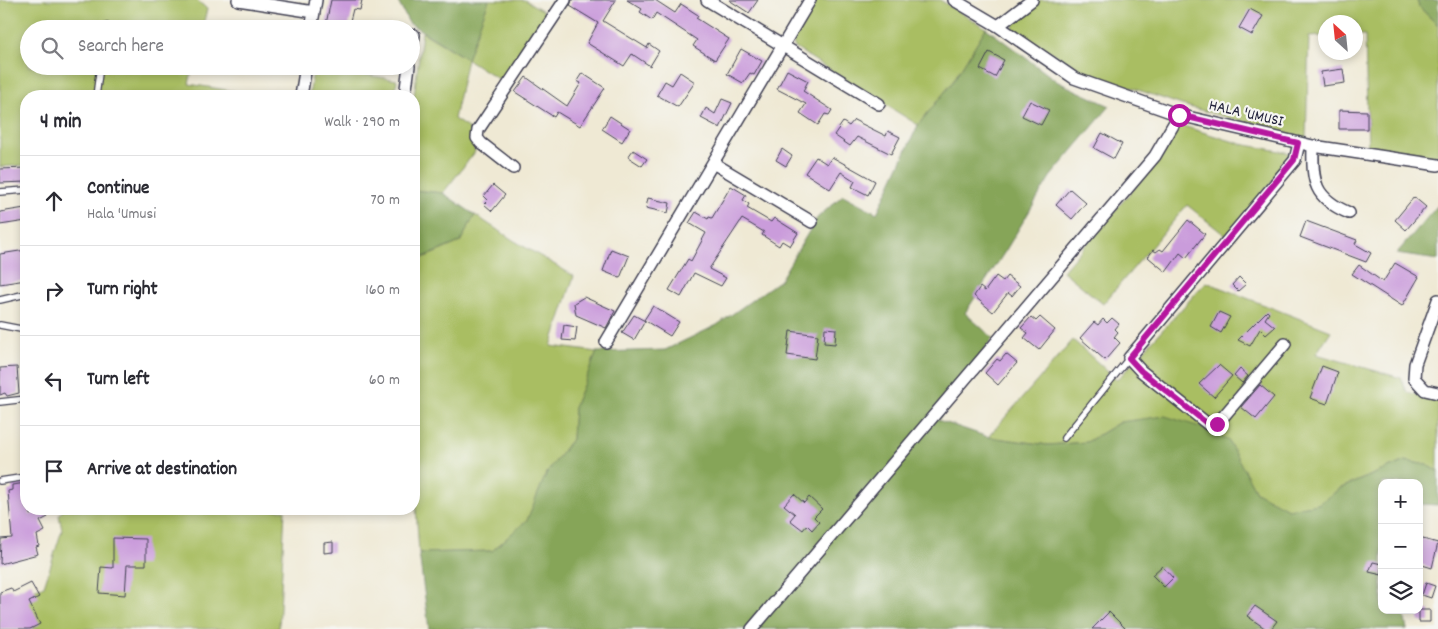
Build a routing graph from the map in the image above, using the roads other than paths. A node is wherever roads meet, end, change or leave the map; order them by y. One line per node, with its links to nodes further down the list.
1 (238, 0): 8 (street)
2 (316, 0): 8 (street)
3 (565, 0): 24 (street)
4 (707, 0): 11 (street)
5 (810, 0): 11 (street)
6 (954, 0): 10 (street, HALA 'UMUSI)
7 (1032, 0): 10 (street)
8 (314, 12): 9 (street)
9 (313, 20)
10 (998, 26): 19 (street, HALA 'UMUSI)
11 (782, 44): 18 (street); 22 (street)
12 (99, 75): 15 (lane)
13 (304, 75): 16 (street)
14 (408, 75): 17 (street)
15 (97, 90)
16 (302, 90)
17 (406, 90)
18 (879, 104)
19 (1179, 115): 20 (street, HALA 'UMUSI); 43 (street)
20 (1298, 143): 21 (street, HALA 'UMUSI); 36 (street)
21 (1313, 146): 23 (street, HALA 'UMUSI); 27 (street)
22 (713, 164): 28 (street); 34 (street)
23 (1438, 165)
24 (513, 168)
25 (20, 190): 26 (lane)
26 (0, 192)
27 (1349, 213)
28 (812, 222)
29 (20, 295): 30 (lane)
30 (0, 300)
31 (1438, 300): 37 (street)
32 (0, 325): 33 (lane)
33 (20, 329)
34 (606, 342)
35 (1285, 344): 36 (street)
36 (1129, 358): 40 (lane)
37 (1438, 393)
38 (20, 400): 39 (lane)
39 (0, 402)
40 (1064, 438)
41 (20, 479): 42 (lane)
42 (0, 481)
43 (752, 629)

